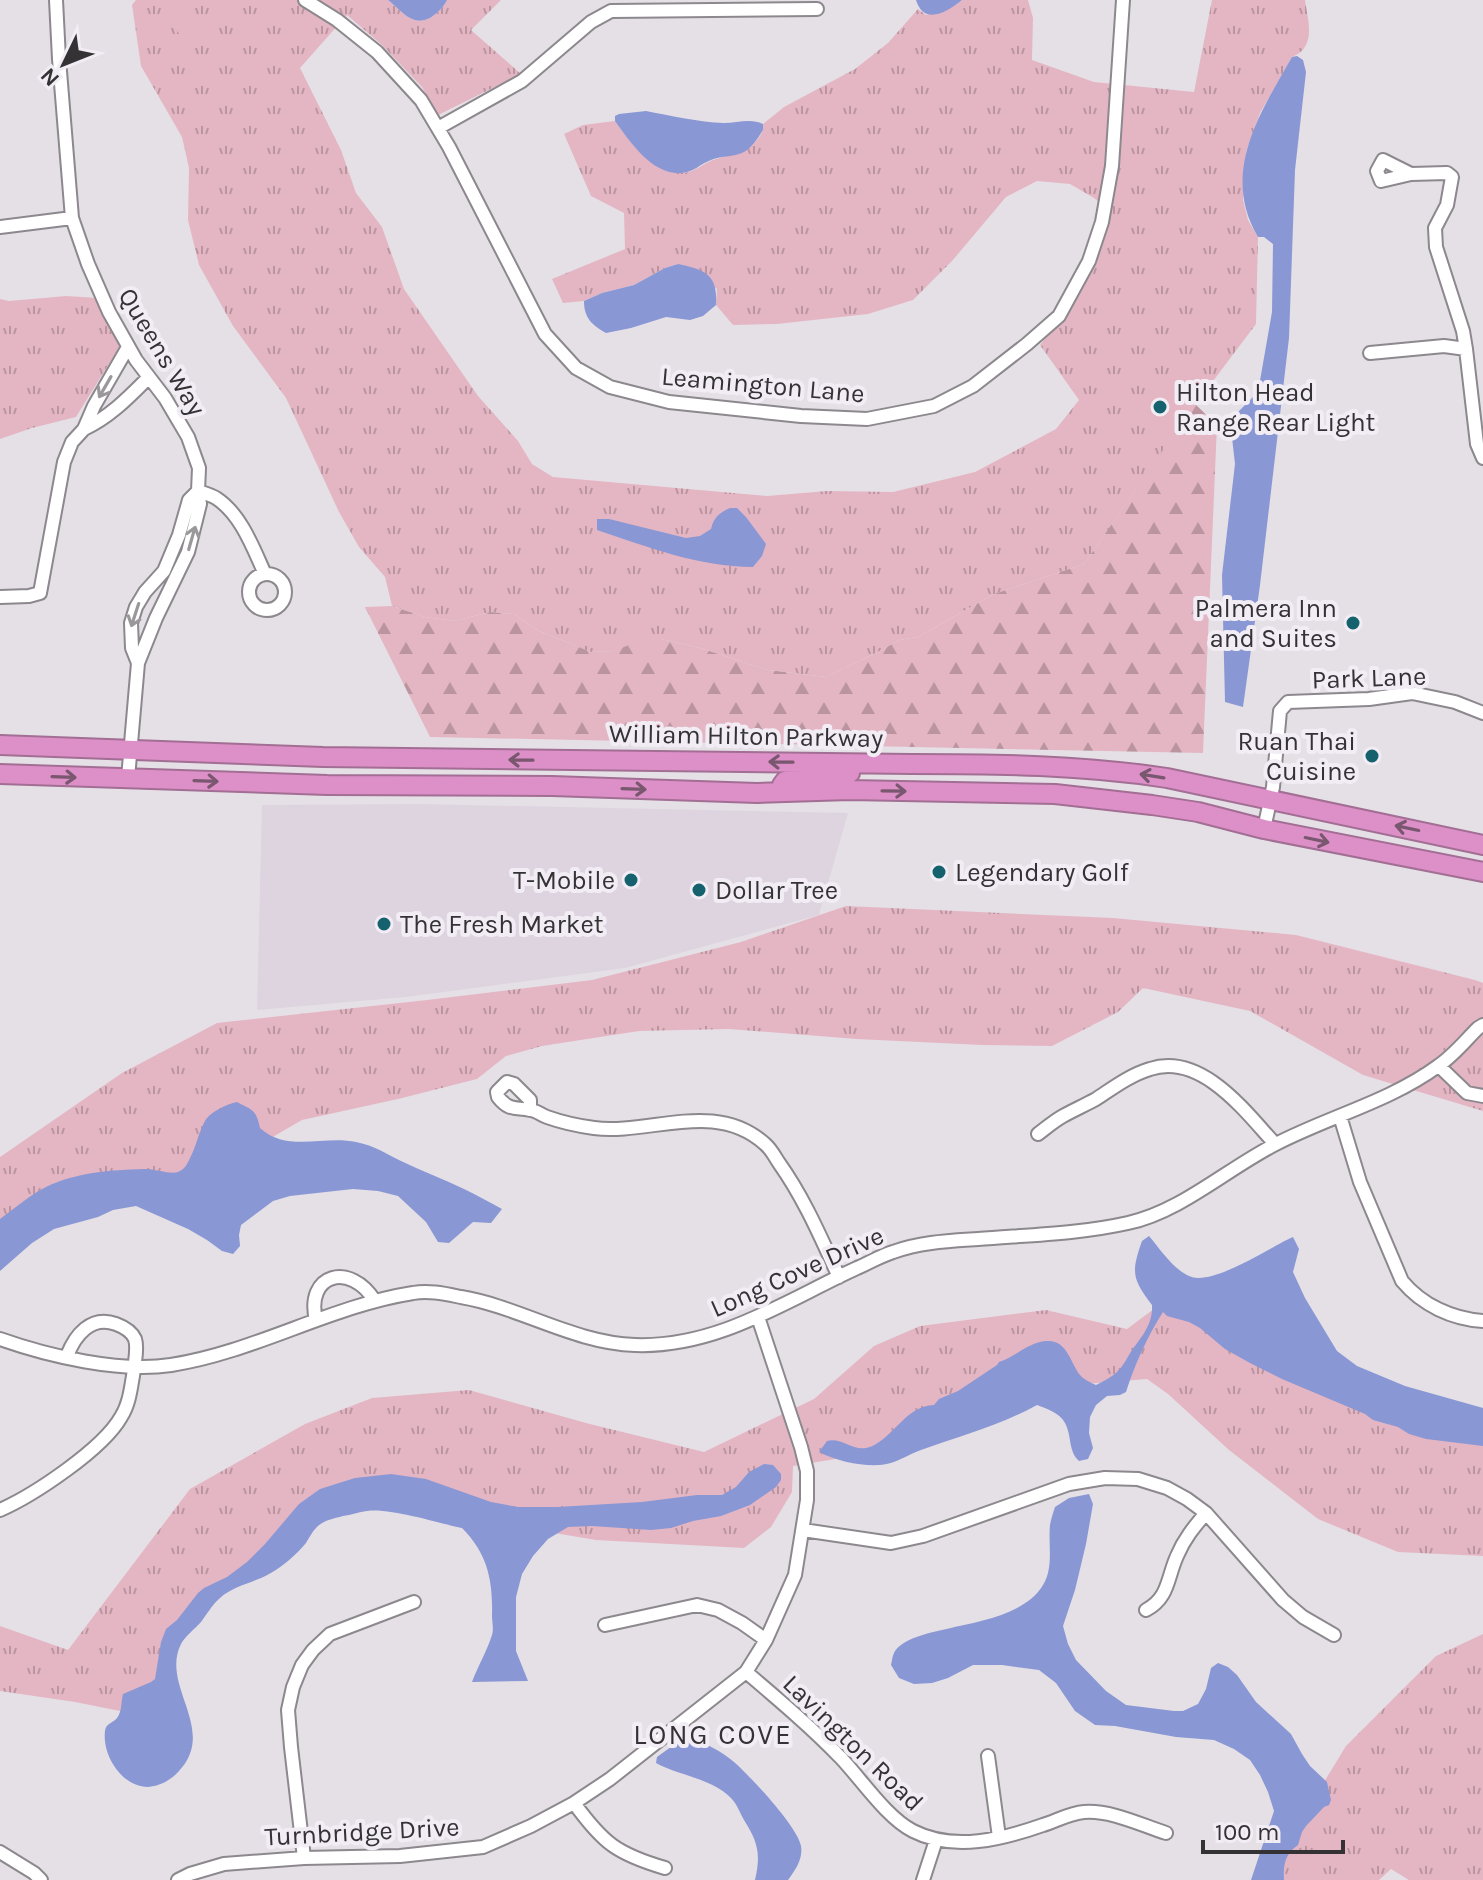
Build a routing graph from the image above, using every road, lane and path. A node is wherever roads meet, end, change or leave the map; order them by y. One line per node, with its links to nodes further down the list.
1 (56, 0): 7 (street, Queens Way)
2 (305, 0): 5 (street, Leamington Lane)
3 (1123, 0): 5 (street, Leamington Lane)
4 (817, 9): 5 (street)
5 (438, 128)
6 (1411, 174): 9 (street)
7 (72, 218): 8 (street); 11 (street, Queens Way)
8 (0, 227)
9 (1463, 331): 10 (street); 12 (street)
10 (1444, 346): 12 (street); 13 (street)
11 (128, 347): 14 (street, Queens Way); 15 (street, one-way to 15)
12 (1466, 349): 16 (street)
13 (1370, 353)
14 (149, 377): 15 (street); 17 (street, Queens Way)
15 (84, 429): 19 (street)
16 (1483, 458)
17 (198, 491): 18 (street); 20 (street, Queens Way, one-way to 17); 20 (street, Queens Way, one-way to 20)
18 (265, 574)
19 (0, 597)
20 (138, 663): 23 (street, Queens Way)
21 (1483, 713): 28 (street, Park Lane)
22 (0, 745): 23 (highway, William Hilton Parkway)
23 (129, 750): 24 (highway, William Hilton Parkway, one-way to 23); 26 (street, Queens Way)
24 (912, 764): 27 (highway); 28 (highway, William Hilton Parkway, one-way to 24)
25 (0, 774): 26 (highway, William Hilton Parkway, one-way to 26)
26 (128, 778): 27 (highway, William Hilton Parkway, one-way to 27)
27 (773, 792): 29 (highway, William Hilton Parkway, one-way to 29)
28 (1270, 798): 29 (highway); 30 (street, Park Lane); 31 (highway, William Hilton Parkway, one-way to 28)
29 (1152, 805): 30 (highway, William Hilton Parkway)
30 (1264, 829): 32 (highway, William Hilton Parkway, one-way to 32)
31 (1483, 845)
32 (1483, 872)
33 (1483, 1025): 34 (street, Long Cove Drive)
34 (1439, 1066): 35 (street); 37 (street, Long Cove Drive)
35 (1483, 1096)
36 (530, 1109): 40 (street)
37 (1340, 1116): 39 (street, Long Cove Drive); 44 (street)
38 (1038, 1134): 39 (street)
39 (1275, 1144): 40 (street, Long Cove Drive)
40 (839, 1277): 42 (street, Long Cove Drive)
41 (375, 1301): 42 (street, Long Cove Drive); 43 (street, Long Cove Drive); 43 (street)
42 (758, 1317): 50 (street, Turnbridge Drive)
43 (316, 1320): 47 (street, Long Cove Drive)
44 (1483, 1321)
45 (0, 1339): 46 (street, Long Cove Drive)
46 (67, 1356): 47 (street, Long Cove Drive); 47 (street)
47 (134, 1367): 48 (street)
48 (0, 1510)
49 (1206, 1513): 50 (street); 52 (street); 54 (street)
50 (803, 1530): 55 (street, Turnbridge Drive)
51 (414, 1602): 63 (street)
52 (1146, 1610)
53 (605, 1625): 55 (street)
54 (1334, 1635)
55 (766, 1640): 56 (street, Turnbridge Drive)
56 (746, 1672): 58 (street, Turnbridge Drive); 61 (street, Lavington Road)
57 (988, 1756): 60 (street)
58 (574, 1803): 63 (street, Turnbridge Drive); 64 (street)
59 (1166, 1833): 60 (street, Lavington Road)
60 (999, 1837): 61 (street, Lavington Road)
61 (936, 1840): 67 (street)
62 (0, 1852): 65 (street)
63 (304, 1858): 66 (street, Turnbridge Drive)
64 (665, 1868)
65 (41, 1880)
66 (178, 1880)
67 (923, 1880)

